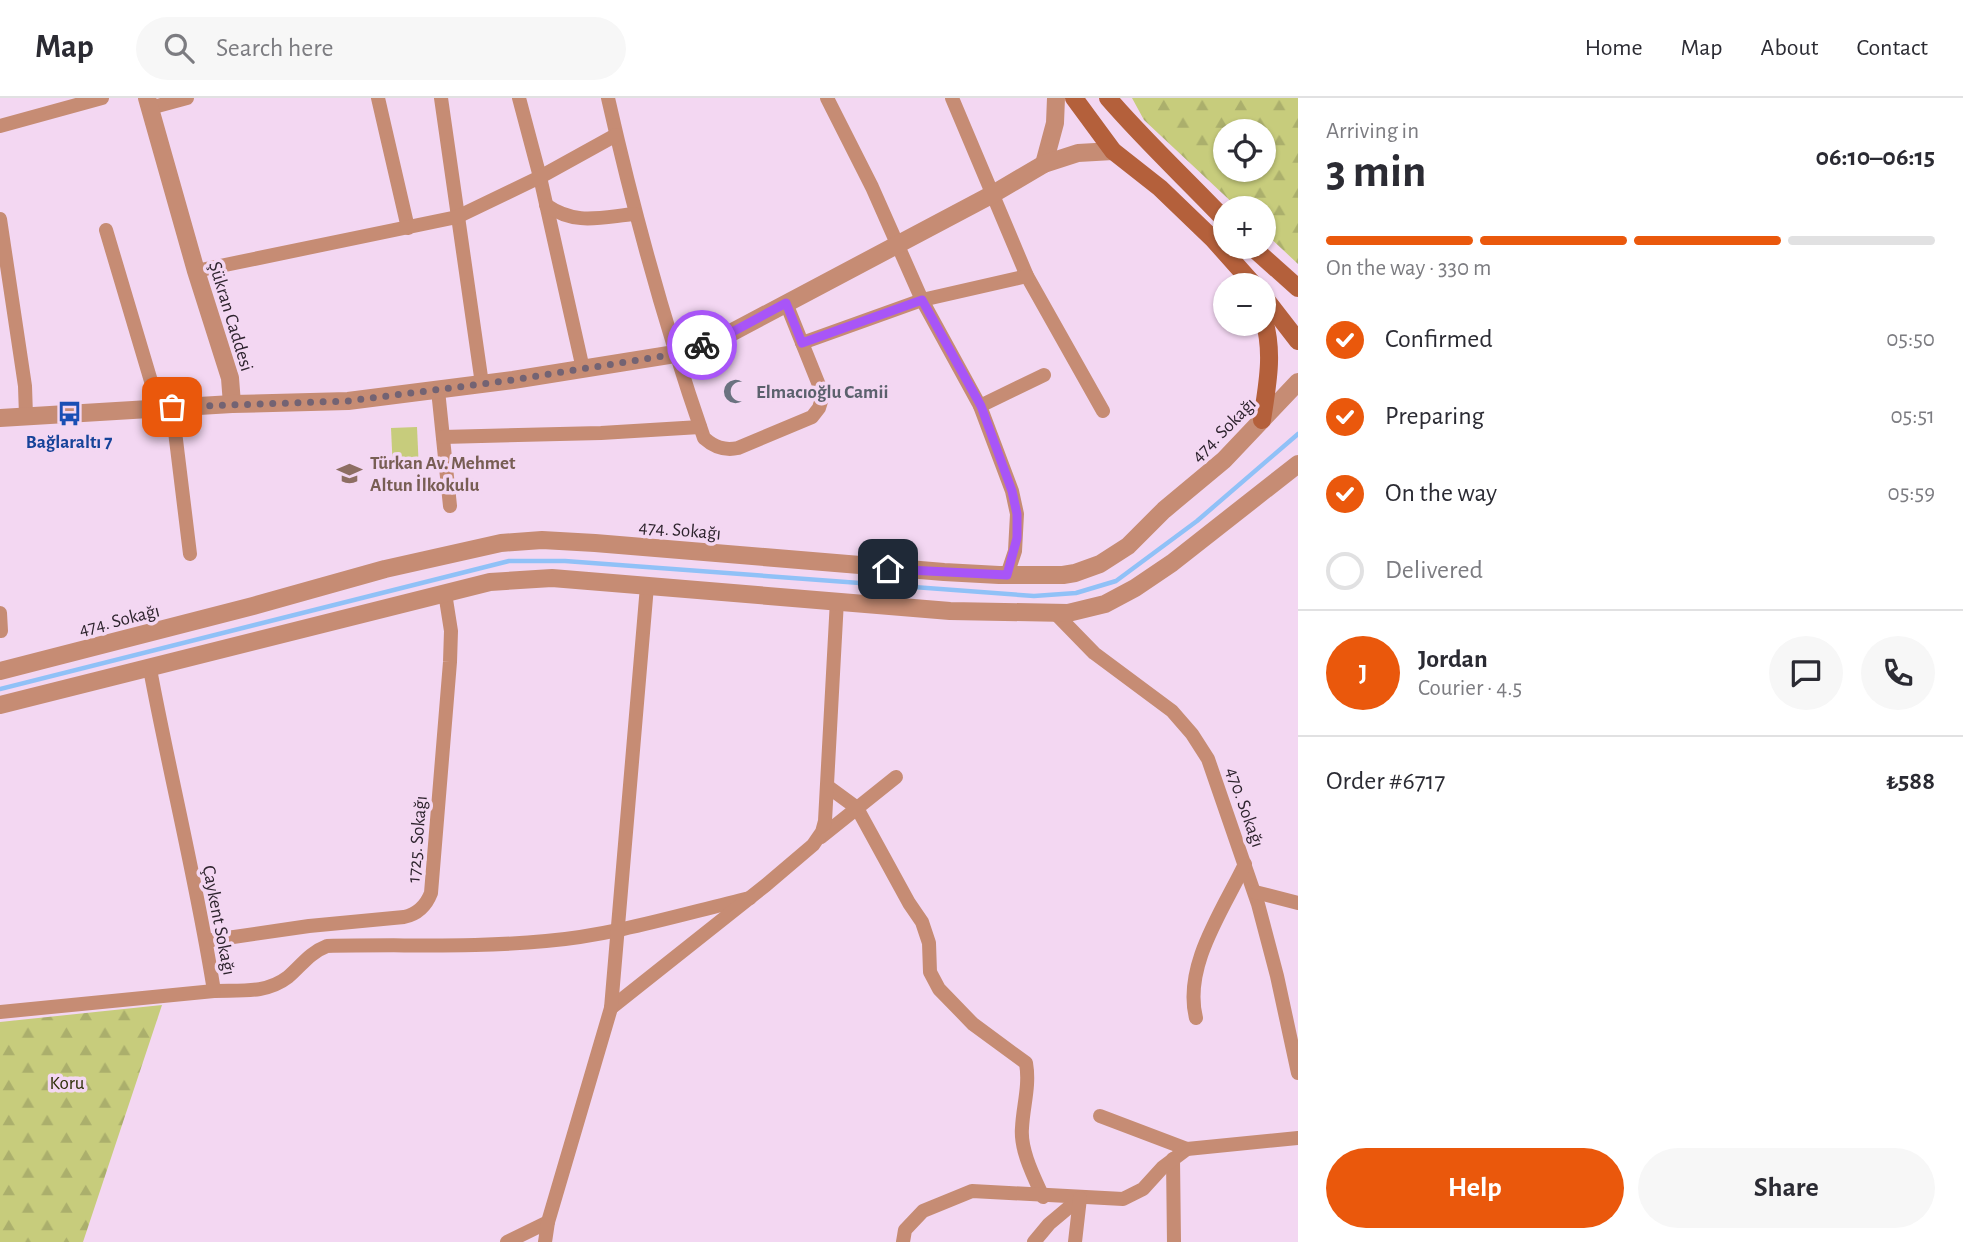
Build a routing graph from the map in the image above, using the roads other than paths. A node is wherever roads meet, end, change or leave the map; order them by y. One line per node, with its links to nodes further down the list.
1 (102, 98): 13 (street)
2 (187, 98): 12 (street)
3 (378, 98): 24 (street)
4 (441, 98): 22 (street)
5 (519, 98): 17 (street)
6 (608, 98): 14 (street)
7 (827, 98): 26 (street)
8 (952, 98): 18 (street)
9 (1056, 98): 16 (street)
10 (1074, 98): 15 (main road)
11 (1108, 98): 20 (main road)
12 (148, 103): 29 (street, Şükran Caddesi)
13 (0, 126)
14 (616, 135): 17 (street); 21 (street)
15 (1113, 151): 16 (street); 30 (main road)
16 (1044, 164): 18 (street)
17 (540, 177): 19 (street); 22 (street)
18 (993, 194): 26 (street); 31 (street)
19 (546, 205): 21 (street); 41 (street)
20 (1213, 207)
21 (635, 214): 40 (street)
22 (457, 217): 24 (street); 44 (street)
23 (0, 219): 50 (street)
24 (408, 228): 29 (street)
25 (106, 230): 48 (street)
26 (898, 244): 34 (street); 35 (street)
27 (1265, 259): 28 (main road)
28 (1274, 268): 32 (main road); 33 (main road)
29 (196, 271): 46 (street, Şükran Caddesi)
30 (1242, 273)
31 (1027, 275): 34 (street); 49 (street)
32 (1298, 275)
33 (1298, 288)
34 (922, 300): 39 (street); 47 (street)
35 (786, 303): 39 (street); 40 (street)
36 (1276, 313): 38 (main road)
37 (1268, 336): 52 (main road)
38 (1298, 341)
39 (802, 343): 53 (street)
40 (675, 354): 41 (street); 53 (street)
41 (583, 369): 44 (street)
42 (1044, 375): 47 (street)
43 (1298, 382): 52 (street, 474. Sokağı)
44 (482, 384): 45 (street)
45 (439, 390): 46 (street); 54 (street)
46 (232, 404): 48 (street)
47 (981, 406): 58 (street)
48 (166, 408): 50 (street); 57 (street)
49 (1103, 411)
50 (26, 416): 51 (street)
51 (0, 418)
52 (1262, 420): 58 (street, 474. Sokağı)
53 (700, 427): 54 (street)
54 (443, 436): 56 (street)
55 (1298, 464): 63 (street)
56 (450, 506)
57 (190, 554)
58 (1007, 575): 66 (street, 474. Sokağı)
59 (647, 586): 60 (street); 61 (street); 76 (street)
60 (445, 593): 65 (street); 77 (street, 1725. Sokağı)
61 (837, 600): 63 (street); 69 (street)
62 (0, 613): 64 (street)
63 (1056, 614): 72 (street, 470. Sokağı)
64 (1, 631)
65 (150, 669): 67 (street); 77 (street, Çaykent Sokağı)
66 (0, 671)
67 (0, 705)
68 (896, 777): 70 (street)
69 (827, 786): 70 (street); 71 (street)
70 (857, 808): 71 (street); 87 (street)
71 (818, 839): 74 (street)
72 (1245, 864): 73 (street, 470. Sokağı); 81 (street)
73 (1255, 892): 75 (street); 82 (street, 470. Sokağı)
74 (750, 898): 76 (street); 79 (street)
75 (1298, 903)
76 (616, 930): 78 (street); 79 (street)
77 (206, 941): 78 (street, Çaykent Sokağı)
78 (214, 991): 80 (street, Çaykent Sokağı)
79 (611, 1008): 89 (street)
80 (0, 1012)
81 (1196, 1018)
82 (1298, 1073)
83 (1100, 1116): 85 (street)
84 (1298, 1138): 85 (street)
85 (1187, 1149): 86 (street)
86 (1173, 1159): 88 (street); 95 (street)
87 (1043, 1197): 88 (street); 92 (street)
88 (1080, 1198): 93 (street); 94 (street)
89 (548, 1222): 90 (street); 91 (street)
90 (507, 1242)
91 (545, 1242)
92 (903, 1242)
93 (1034, 1242)
94 (1075, 1242)
95 (1174, 1242)

